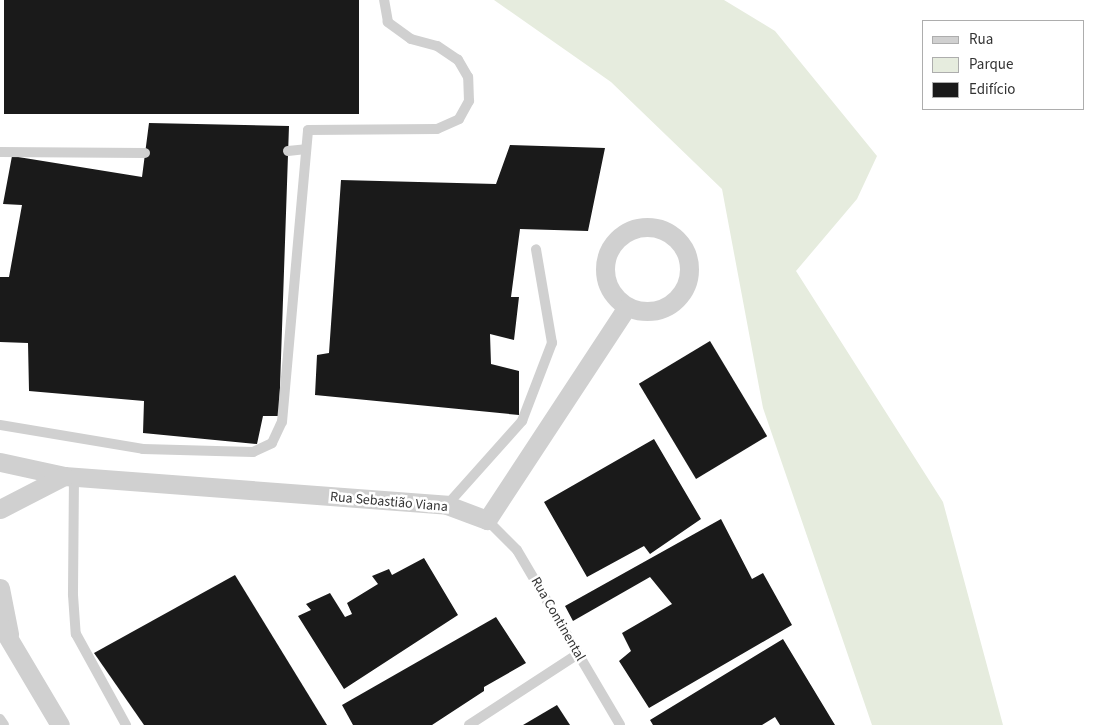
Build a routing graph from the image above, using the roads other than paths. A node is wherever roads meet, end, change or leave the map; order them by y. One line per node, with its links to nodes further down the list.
1 (384, 0): 2 (lane)
2 (306, 150): 3 (lane); 8 (lane)
3 (288, 151)
4 (0, 152): 5 (lane)
5 (145, 153)
6 (536, 250): 13 (lane)
7 (627, 307): 7 (street); 15 (street)
8 (0, 425)
9 (0, 462): 10 (street, Rua Sebastião Viana)
10 (69, 476): 13 (street, Rua Sebastião Viana); 14 (street); 22 (lane)
11 (0, 492): 12 (street)
12 (0, 499)
13 (447, 505): 15 (street, Rua Sebastião Viana)
14 (0, 509)
15 (487, 520): 18 (lane, Rua Continental)
16 (0, 588): 17 (street)
17 (4, 629): 21 (street)
18 (578, 654): 23 (lane); 24 (lane, Rua Continental)
19 (0, 719): 20 (lane)
20 (4, 725)
21 (60, 725)
22 (126, 725)
23 (469, 725)
24 (620, 725)

